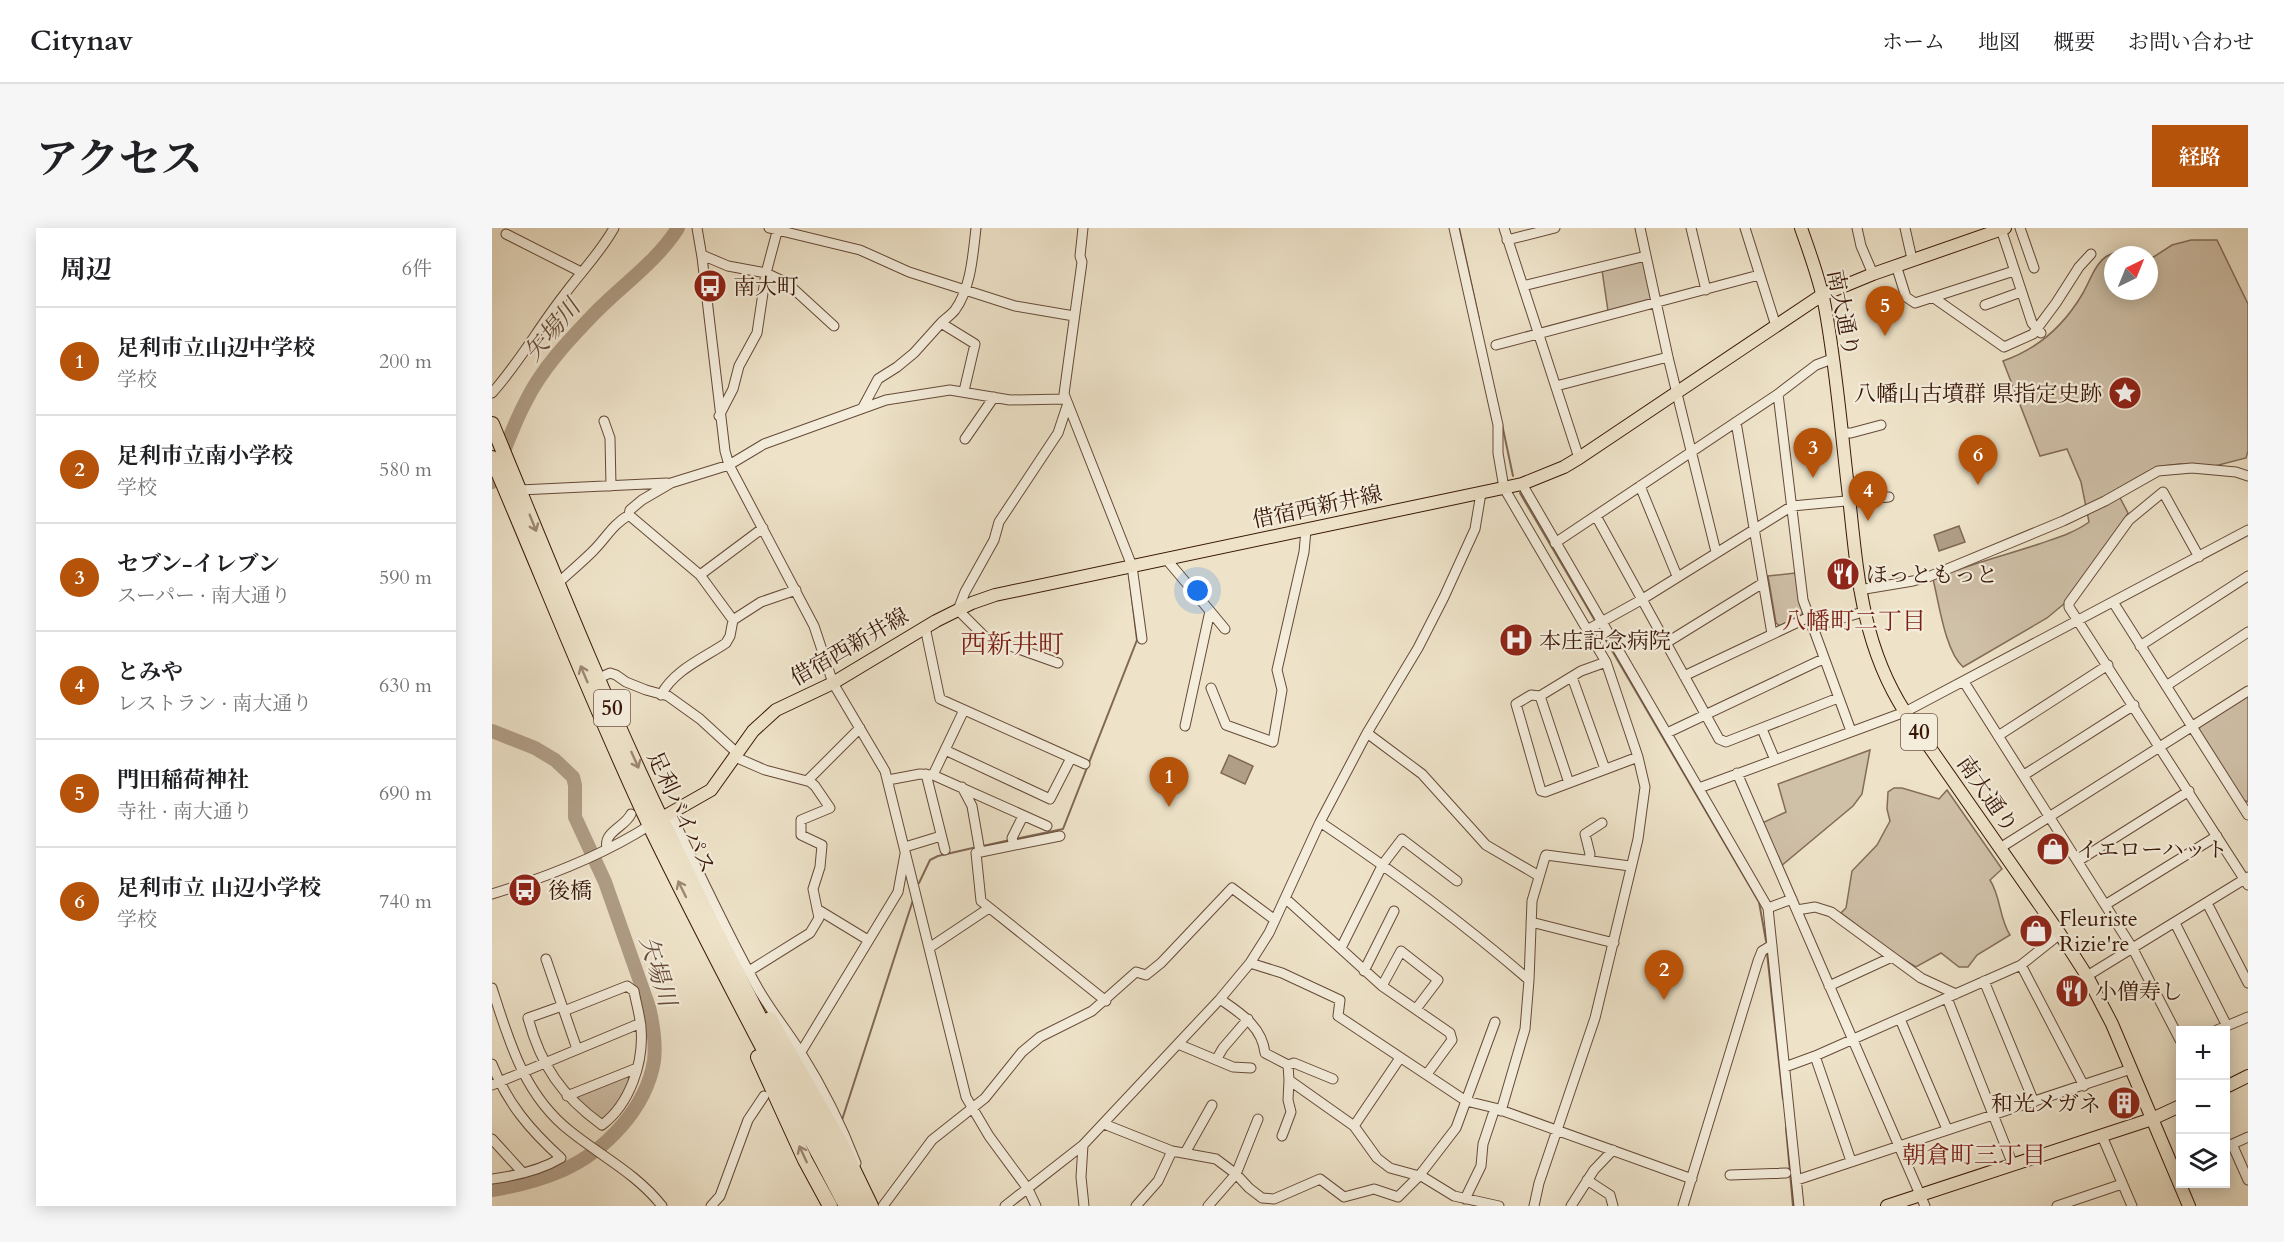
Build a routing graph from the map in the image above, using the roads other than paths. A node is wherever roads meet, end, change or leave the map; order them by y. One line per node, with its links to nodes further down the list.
1 (614, 228): 26 (street)
2 (697, 228): 20 (street)
3 (774, 228): 27 (street); 32 (street)
4 (976, 228): 32 (street)
5 (1083, 228): 38 (street)
6 (1454, 228): 71 (street)
7 (1504, 228): 18 (street)
8 (1555, 228): 18 (street)
9 (1640, 228): 21 (street)
10 (1691, 228): 31 (street)
11 (1745, 228): 29 (street)
12 (1801, 228): 34 (main road, 南大通り / 40)
13 (1857, 228): 28 (street)
14 (1905, 228): 22 (street)
15 (2020, 228): 24 (street)
16 (2003, 229): 22 (main road, 借宿西新井線); 25 (street)
17 (506, 234): 26 (street)
18 (1507, 240): 30 (street)
19 (2091, 254): 42 (street)
20 (702, 255): 27 (street); 55 (street)
21 (1646, 256): 30 (street); 36 (street)
22 (1912, 260): 23 (main road, 借宿西新井線)
23 (1896, 265): 28 (main road, 借宿西新井線); 35 (street)
24 (2034, 268)
25 (2014, 271): 33 (street); 35 (street)
26 (581, 272): 49 (street)
27 (765, 273): 40 (street); 55 (street)
28 (1872, 274): 34 (main road, 借宿西新井線)
29 (1759, 275): 31 (street); 41 (street)
30 (1523, 286): 43 (street)
31 (1706, 290): 36 (street)
32 (964, 291): 38 (street); 39 (street)
33 (2021, 292): 37 (street); 42 (street)
34 (1822, 295): 41 (main road, 借宿西新井線); 46 (main road, 南大通り / 40)
35 (1934, 298): 42 (street)
36 (1656, 303): 43 (street); 45 (street)
37 (1985, 305)
38 (1074, 316): 53 (street)
39 (941, 323): 48 (street); 54 (street)
40 (834, 326)
41 (1776, 326): 50 (main road, 借宿西新井線)
42 (2038, 330)
43 (1538, 334): 44 (street); 47 (street)
44 (1496, 345)
45 (1668, 357): 47 (street); 50 (street)
46 (1832, 358): 51 (street); 60 (main road, 南大通り / 40)
47 (1556, 386): 64 (street)
48 (964, 391): 52 (street); 54 (street)
49 (492, 393)
50 (1677, 393): 62 (street); 64 (main road, 借宿西新井線)
51 (1778, 394): 57 (street); 76 (street)
52 (994, 397): 53 (street); 61 (street)
53 (1066, 403): 87 (street); 97 (street)
54 (863, 407): 65 (street)
55 (719, 416): 65 (street)
56 (604, 421): 69 (street)
57 (1736, 422): 62 (street); 80 (street)
58 (492, 424): 72 (highway, 足利バイパス / 50)
59 (1881, 425): 60 (street)
60 (1841, 433): 75 (main road, 南大通り / 40)
61 (965, 439)
62 (1692, 451): 70 (street); 84 (street)
63 (492, 458): 160 (highway, 足利バイパス / 50, one-way to 63)
64 (1579, 458): 68 (main road, 借宿西新井線)
65 (729, 465): 67 (street); 79 (street)
66 (2248, 476): 94 (street)
67 (670, 483): 69 (street); 77 (street)
68 (1522, 484): 71 (main road, 借宿西新井線); 83 (street)
69 (611, 486): 72 (street)
70 (1640, 486): 78 (street); 89 (street)
71 (1504, 488): 73 (main road, 借宿西新井線); 106 (street)
72 (520, 490): 91 (highway, 足利バイパス / 50, one-way to 91)
73 (1481, 493): 81 (main road, 借宿西新井線); 136 (street)
74 (1889, 497): 75 (street)
75 (1849, 501): 76 (street); 94 (main road, 南大通り / 40)
76 (1792, 506): 80 (street); 103 (street)
77 (629, 515): 88 (street); 91 (street)
78 (1596, 516): 83 (street); 95 (street)
79 (763, 528): 88 (street); 93 (street)
80 (1754, 528): 84 (street); 92 (street)
81 (1305, 530): 86 (main road, 借宿西新井線); 122 (street)
82 (2247, 534): 85 (street)
83 (1555, 543): 102 (street)
84 (1716, 552): 89 (street)
85 (2199, 557): 96 (street); 101 (street)
86 (1167, 560): 87 (main road, 借宿西新井線); 98 (street)
87 (1132, 566): 97 (main road, 借宿西新井線); 109 (street)
88 (700, 575): 100 (street)
89 (1677, 576): 95 (street)
90 (2248, 576): 111 (street)
91 (558, 583): 118 (highway, 足利バイパス / 50)
92 (1763, 584): 108 (street); 110 (street)
93 (796, 590): 100 (street); 120 (street)
94 (1859, 590): 99 (main road, 南大通り / 40)
95 (1641, 600): 102 (street); 110 (street)
96 (2113, 602): 101 (street); 111 (street)
97 (958, 610): 104 (main road, 借宿西新井線); 114 (street)
98 (1210, 611): 105 (street); 131 (street)
99 (1863, 612): 103 (street); 129 (main road, 南大通り / 40)
100 (733, 620): 124 (street)
101 (2079, 620): 115 (street); 119 (street)
102 (1602, 622): 106 (street); 137 (street)
103 (1810, 622): 108 (street); 112 (street)
104 (925, 627): 120 (main road, 借宿西新井線); 128 (street)
105 (1225, 629)
106 (1587, 630): 113 (street)
107 (2248, 632): 121 (street)
108 (1772, 634): 116 (street)
109 (1142, 639)
110 (1666, 643): 116 (street)
111 (2140, 646): 121 (street)
112 (1824, 659): 126 (street); 130 (street)
113 (1606, 662): 117 (street); 142 (street)
114 (1058, 663)
115 (2108, 665): 127 (street); 138 (street)
116 (1684, 676): 130 (street)
117 (1572, 677): 125 (street); 146 (street)
118 (599, 678): 124 (street); 160 (highway, 足利バイパス / 50, one-way to 160)
119 (1964, 681): 129 (street); 138 (street)
120 (833, 683): 133 (street); 141 (main road, 借宿西新井線)
121 (2166, 686): 132 (street)
122 (1211, 688)
123 (2248, 691): 132 (street)
124 (661, 695): 141 (street)
125 (1540, 696): 152 (street); 152 (street)
126 (1838, 698): 134 (street); 135 (street)
127 (2134, 705): 139 (street); 149 (street)
128 (964, 710): 140 (street); 143 (street)
129 (1905, 712): 135 (street); 168 (main road, 南大通り / 40)
130 (1705, 714): 134 (street); 137 (street)
131 (1185, 726)
132 (2192, 727): 139 (street); 156 (street)
133 (860, 728): 150 (street); 151 (street)
134 (1762, 729): 144 (street)
135 (1851, 731): 144 (street)
136 (1367, 733): 161 (street); 177 (street)
137 (1667, 733): 154 (street)
138 (1998, 736): 149 (street)
139 (2160, 747): 155 (street); 159 (street)
140 (945, 750): 143 (street); 148 (street)
141 (736, 755): 150 (street); 160 (main road, 借宿西新井線)
142 (1638, 757): 146 (street); 176 (street)
143 (1071, 758): 145 (street)
144 (1775, 760): 147 (street)
145 (1085, 764)
146 (1605, 769): 152 (street)
147 (1737, 772): 154 (street); 182 (street)
148 (930, 775): 151 (street); 153 (street); 166 (street)
149 (2024, 775): 159 (street)
150 (808, 780): 187 (street)
151 (888, 780): 169 (street)
152 (1569, 783)
153 (962, 787): 158 (street); 172 (street)
154 (1699, 788): 186 (street)
155 (2188, 791): 165 (street); 174 (street)
156 (2246, 809)
157 (631, 814): 170 (street)
158 (1023, 816): 163 (street); 167 (street)
159 (2050, 816): 168 (street); 174 (street)
160 (661, 819): 170 (street); 195 (highway, 足利バイパス / 50); 205 (street)
161 (1320, 822): 175 (street); 181 (street)
162 (1602, 823): 173 (street)
163 (1047, 826)
164 (1060, 836): 167 (street)
165 (2217, 836): 178 (street); 184 (street)
166 (941, 837): 169 (street); 171 (street)
167 (1014, 845): 172 (street)
168 (2000, 848): 193 (main road, 南大通り / 40)
169 (905, 849): 194 (street); 198 (street)
170 (603, 850): 180 (street)
171 (945, 850)
172 (980, 852): 185 (street)
173 (1589, 860): 176 (street); 177 (street)
174 (2078, 861): 184 (street)
175 (1383, 864): 179 (street); 199 (street); 208 (street)
176 (1630, 866): 196 (street)
177 (1539, 876): 191 (street)
178 (2247, 880): 183 (street)
179 (1457, 881)
180 (492, 894)
181 (1285, 898): 190 (street); 199 (street)
182 (1792, 899): 186 (street); 188 (street)
183 (2206, 903): 192 (street); 210 (street)
184 (2105, 905): 200 (street)
185 (989, 908): 198 (street); 216 (street)
186 (1768, 908): 197 (street)
187 (817, 909): 194 (street); 205 (street)
188 (1797, 910): 201 (street); 212 (street)
189 (1394, 911): 206 (street)
190 (1275, 920): 203 (street); 216 (street)
191 (1531, 922): 196 (street); 208 (street)
192 (2175, 922): 200 (street); 225 (street)
193 (2060, 934): 204 (street); 207 (main road, 南大通り / 40)
194 (868, 940): 230 (street)
195 (714, 943): 219 (highway, 足利バイパス / 50); 289 (highway, 50); 298 (highway, 50, one-way to 195)
196 (1614, 943): 263 (street)
197 (1772, 945): 237 (street); 284 (street)
198 (929, 948): 254 (street)
199 (1341, 948): 206 (street)
200 (2133, 949): 207 (street); 226 (street)
201 (1892, 957): 212 (street); 214 (street)
202 (546, 959): 217 (street)
203 (1250, 963): 215 (street); 232 (street)
204 (2021, 965): 209 (street); 248 (street)
205 (749, 971): 230 (street)
206 (1364, 971): 211 (street)
207 (2087, 976): 240 (main road, 南大通り / 40)
208 (1529, 980): 256 (street)
209 (1984, 981): 214 (street); 252 (street)
210 (2248, 983)
211 (1382, 986): 218 (street); 218 (street)
212 (1829, 986): 227 (street)
213 (492, 988): 241 (street)
214 (1951, 996): 222 (street); 257 (street)
215 (1220, 999): 221 (street); 228 (street)
216 (1106, 1001): 254 (street)
217 (563, 1008): 224 (street); 229 (street); 234 (street)
218 (1416, 1010): 242 (street)
219 (752, 1014): 299 (highway, 足利バイパス / 50); 300 (highway, 足利バイパス / 50)
220 (2248, 1017): 225 (street)
221 (1248, 1019): 233 (street); 236 (street)
222 (1900, 1019): 227 (street); 262 (street)
223 (1495, 1022): 251 (street)
224 (640, 1025): 229 (street); 238 (street)
225 (2227, 1026)
226 (2176, 1031)
227 (1852, 1039): 231 (street); 269 (street)
228 (1178, 1044): 233 (street); 260 (street)
229 (578, 1049): 234 (street)
230 (801, 1052): 289 (street)
231 (1815, 1056): 237 (street); 275 (street)
232 (1400, 1058): 242 (street); 261 (street)
233 (1216, 1060): 239 (street)
234 (545, 1063): 241 (street); 249 (street)
235 (492, 1064): 246 (street)
236 (1288, 1065): 244 (street); 245 (street)
237 (1785, 1066): 286 (street)
238 (637, 1068): 249 (street); 249 (street)
239 (1251, 1068)
240 (2131, 1069): 248 (street); 259 (main road, 南大通り / 40)
241 (522, 1072): 246 (street); 296 (street)
242 (1427, 1074): 251 (street)
243 (2248, 1076): 247 (main road)
244 (1333, 1079)
245 (1289, 1080): 261 (street); 264 (street)
246 (495, 1083): 278 (street)
247 (2230, 1085)
248 (2084, 1086): 252 (street)
249 (567, 1096)
250 (764, 1096): 297 (street)
251 (1466, 1101): 256 (street); 282 (street)
252 (2034, 1102): 257 (street)
253 (1212, 1105): 274 (street)
254 (971, 1108): 291 (street); 302 (street)
255 (2176, 1108): 259 (main road)
256 (1498, 1110): 263 (street); 293 (street)
257 (1995, 1115): 262 (street); 276 (street)
258 (1258, 1119): 280 (street)
259 (2152, 1119): 265 (main road); 277 (main road, 40)
260 (1104, 1124): 268 (street); 273 (street)
261 (1354, 1125): 282 (street)
262 (1947, 1130): 269 (street)
263 (1558, 1131): 272 (street); 310 (street)
264 (1282, 1136)
265 (2102, 1136): 276 (main road); 288 (street)
266 (2248, 1137): 270 (street)
267 (492, 1139): 278 (street)
268 (1083, 1145): 291 (street); 305 (street)
269 (1898, 1145): 275 (street); 294 (street)
270 (2230, 1145)
271 (2230, 1147): 287 (street)
272 (1613, 1150): 284 (street); 285 (street)
273 (1173, 1151): 274 (street); 306 (street)
274 (1185, 1153): 280 (street)
275 (1851, 1161): 286 (street)
276 (2013, 1165): 294 (main road)
277 (2176, 1166)
278 (523, 1173): 283 (street)
279 (1786, 1173): 281 (street)
280 (1236, 1174): 292 (street); 307 (street)
281 (1730, 1174)
282 (1419, 1176): 292 (street); 293 (street)
283 (492, 1179)
284 (1692, 1179): 313 (street)
285 (1587, 1180): 311 (street); 312 (street)
286 (1797, 1180): 314 (street)
287 (2248, 1180)
288 (2122, 1184): 295 (street); 316 (street)
289 (861, 1186): 301 (highway, 50)
290 (2183, 1188): 317 (main road, 40)
291 (1028, 1189): 303 (street); 304 (street)
292 (1282, 1196): 308 (street)
293 (1465, 1199): 309 (street)
294 (1922, 1201): 315 (main road)
295 (2062, 1205)
296 (662, 1206)
297 (711, 1206)
298 (830, 1206)
299 (846, 1206)
300 (858, 1206)
301 (871, 1206)
302 (883, 1206)
303 (1005, 1206)
304 (1036, 1206)
305 (1084, 1206)
306 (1136, 1206)
307 (1208, 1206)
308 (1286, 1206)
309 (1498, 1206)
310 (1534, 1206)
311 (1571, 1206)
312 (1613, 1206)
313 (1683, 1206)
314 (1799, 1206)
315 (1887, 1206)
316 (2132, 1206)
317 (2189, 1206)

